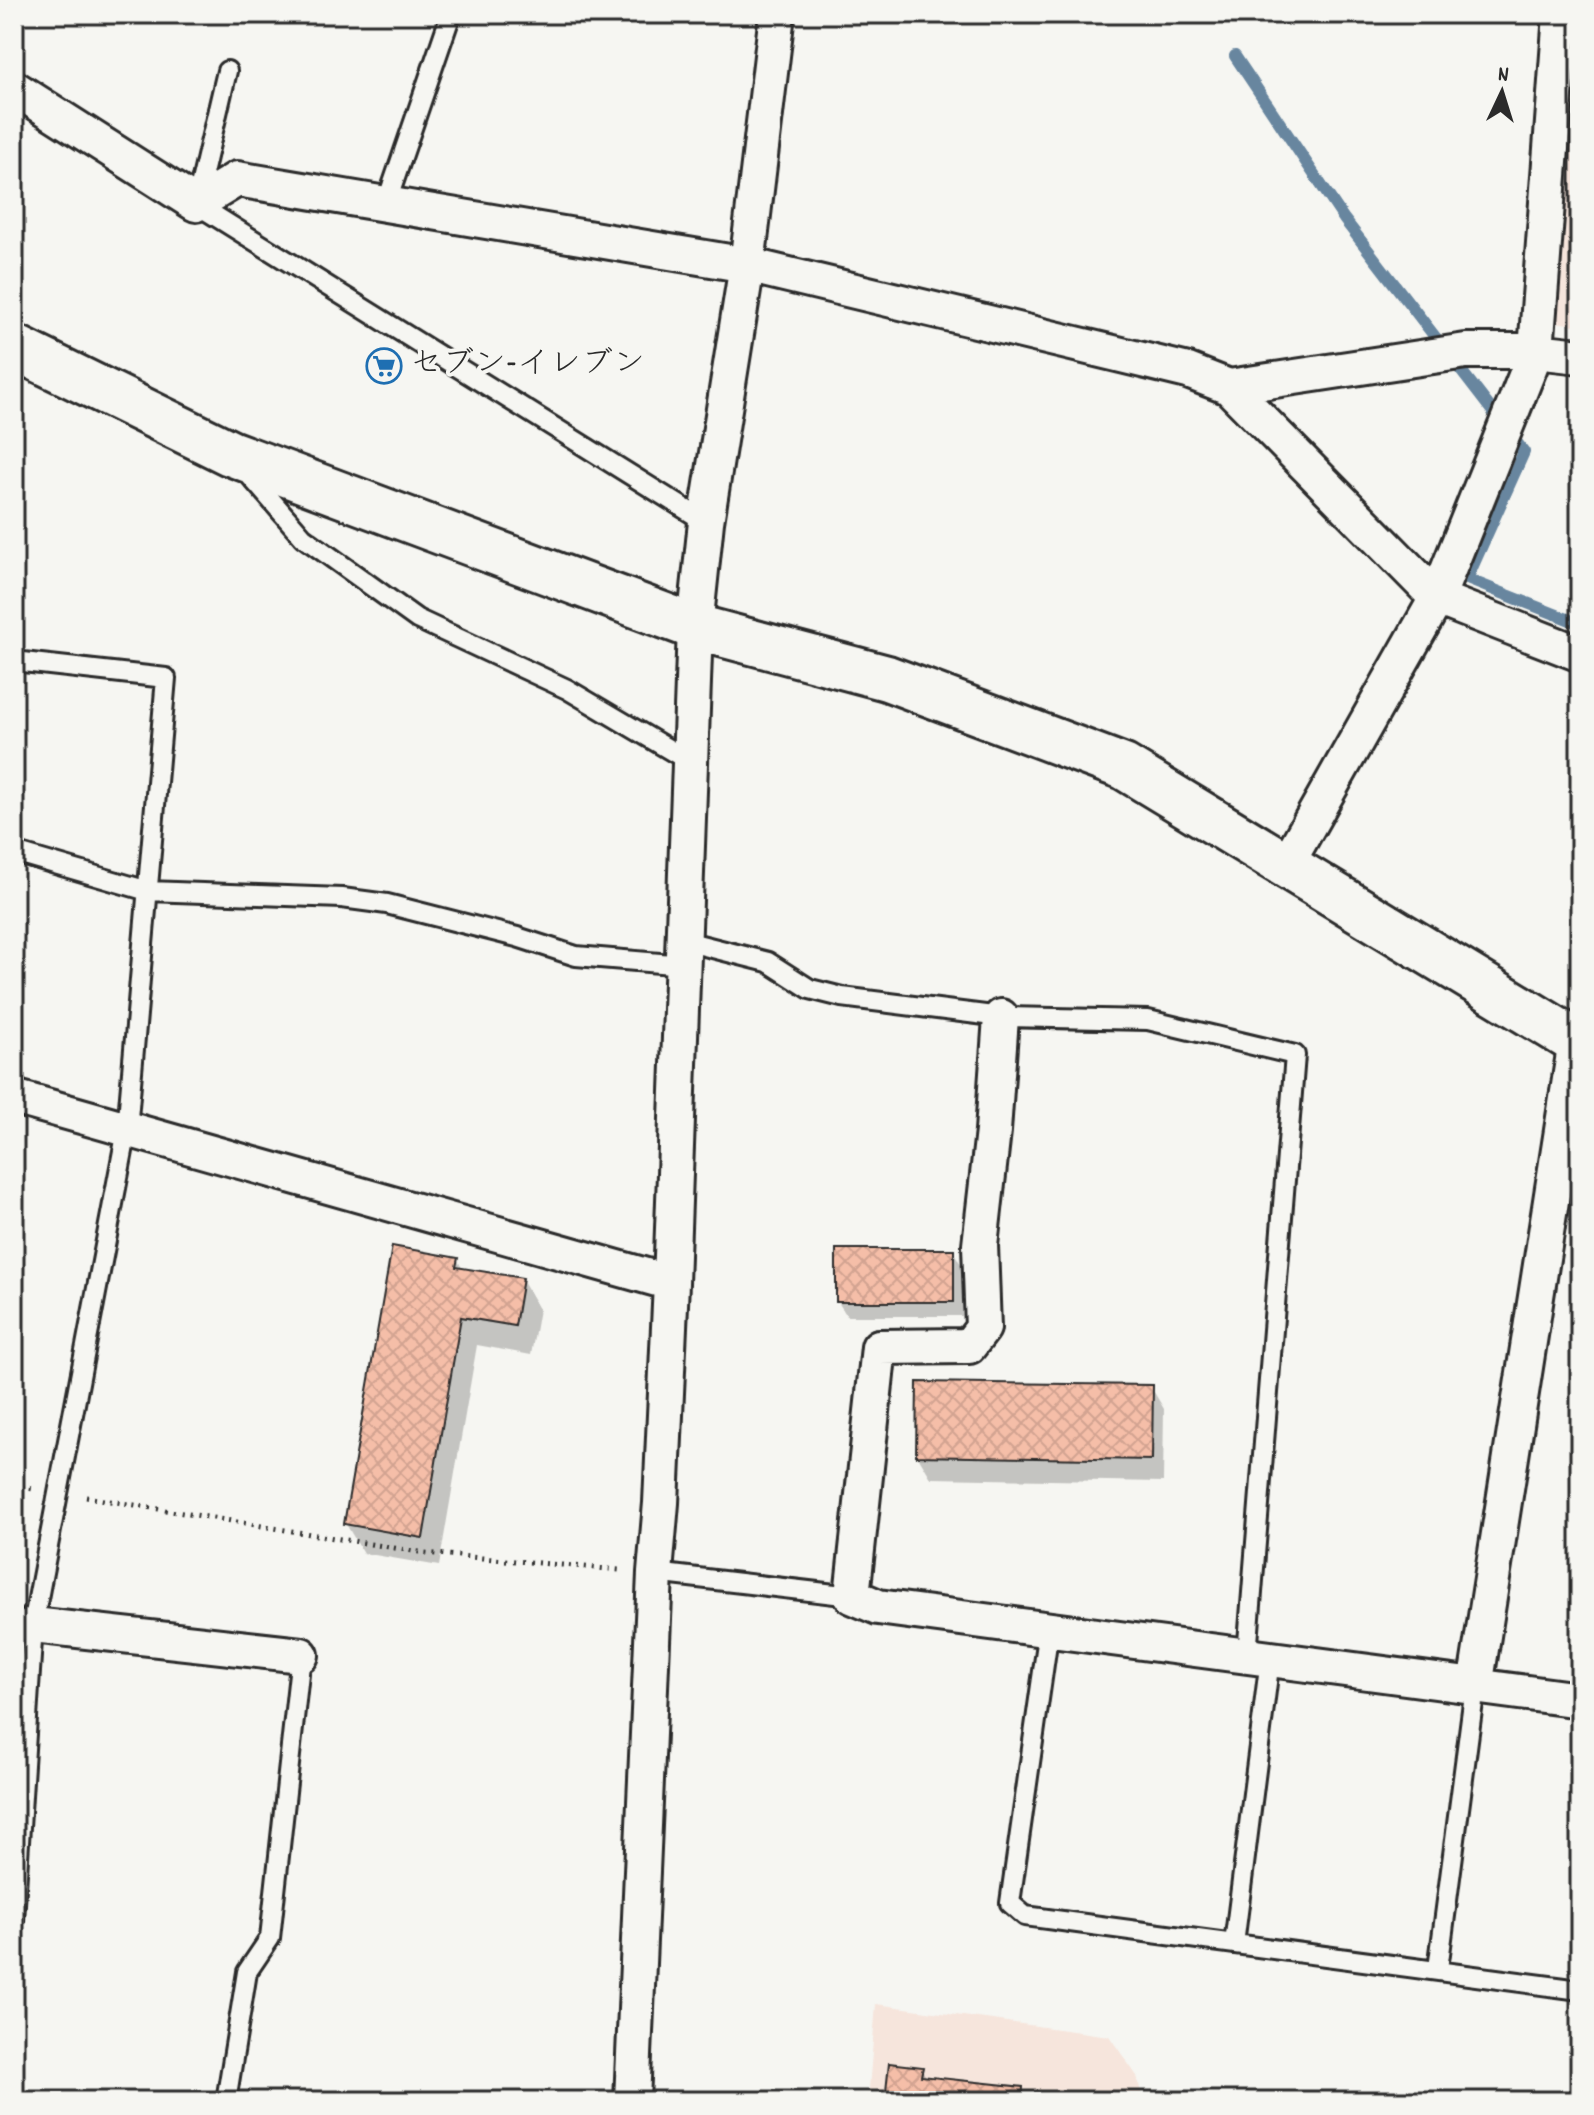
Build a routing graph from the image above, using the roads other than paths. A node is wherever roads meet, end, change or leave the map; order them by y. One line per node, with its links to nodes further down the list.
1 (451, 14): 7 (lane)
2 (777, 14): 8 (street)
3 (1561, 14): 10 (street)
4 (227, 71): 6 (lane)
5 (14, 88): 6 (street)
6 (196, 204): 7 (street); 14 (lane)
7 (386, 204): 8 (street)
8 (747, 265): 12 (street); 14 (street)
9 (14, 347): 13 (street)
10 (1536, 351): 11 (street); 12 (street); 15 (street)
11 (1580, 356)
12 (1229, 387): 15 (street)
13 (230, 453): 16 (street); 19 (lane)
14 (706, 522): 16 (street)
15 (1437, 598): 17 (street); 21 (street)
16 (695, 627): 19 (street); 21 (street)
17 (1580, 654)
18 (14, 661): 22 (lane)
19 (692, 763): 23 (street)
20 (14, 852): 22 (lane)
21 (1285, 867): 25 (street)
22 (148, 891): 23 (lane); 27 (lane)
23 (684, 953): 24 (lane); 28 (street)
24 (1001, 1017): 30 (street); 34 (lane)
25 (1578, 1042): 35 (street)
26 (14, 1097): 27 (street)
27 (127, 1130): 28 (street); 31 (lane)
28 (671, 1283): 29 (street)
29 (655, 1573): 30 (lane); 43 (street)
30 (852, 1596): 32 (street)
31 (33, 1625): 33 (street); 37 (lane)
32 (1049, 1629): 34 (street); 39 (lane)
33 (301, 1655): 42 (lane)
34 (1258, 1657): 35 (street); 39 (lane)
35 (1475, 1687): 36 (street); 40 (lane)
36 (1580, 1700)
37 (20, 1760): 38 (lane)
38 (14, 1920)
39 (1234, 1944): 40 (lane)
40 (1438, 1969): 41 (lane)
41 (1580, 1990)
42 (226, 2101)
43 (632, 2101)

